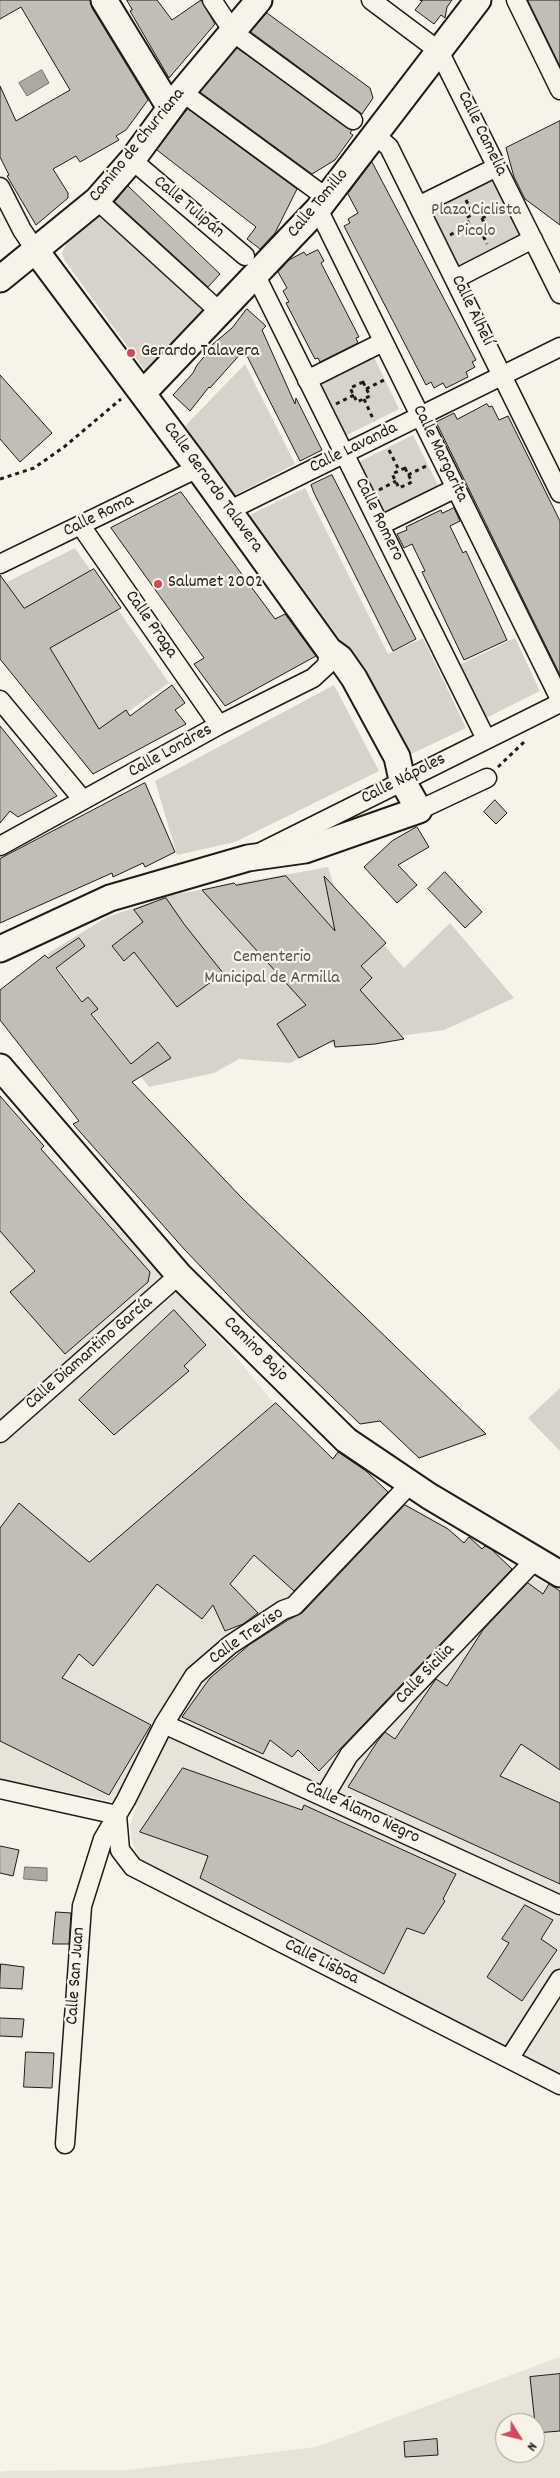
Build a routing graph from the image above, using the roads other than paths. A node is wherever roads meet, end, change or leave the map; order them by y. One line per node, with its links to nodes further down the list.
1 (104, 0): 11 (street)
2 (212, 0): 8 (street)
3 (243, 0): 8 (street, Camino de Churriana)
4 (259, 0): 8 (street, Camino de Churriana)
5 (371, 0): 9 (street, Calle Camelia)
6 (478, 0): 9 (street, Calle Tomillo)
7 (516, 0): 10 (street)
8 (231, 28): 11 (street, Camino de Churriana); 12 (street)
9 (439, 51): 13 (street, Calle Tomillo); 15 (street, Calle Camelia)
10 (560, 90)
11 (176, 100): 14 (street, Camino de Churriana); 18 (street, Calle Margarita)
12 (353, 120)
13 (375, 134): 18 (street, Calle Tomillo); 19 (street, Calle Alhelí)
14 (132, 160): 17 (street, Camino de Churriana); 22 (street, Calle Tulipán)
15 (497, 167): 19 (street); 20 (street, Calle Camelia)
16 (0, 187): 21 (street)
17 (97, 200): 21 (street, Camino de Churriana); 26 (street)
18 (322, 204): 22 (street, Calle Tomillo); 27 (street, Calle Margarita)
19 (418, 206): 24 (street, Calle Alhelí)
20 (533, 240): 24 (street); 25 (street, Calle Camelia)
21 (36, 251): 23 (street, Camino de Churriana); 31 (street, Calle Gerardo Talavera)
22 (251, 266): 26 (street, Calle Tomillo); 30 (street, Calle Romero)
23 (0, 279)
24 (455, 279): 29 (street, Calle Alhelí)
25 (560, 294)
26 (220, 312): 31 (street, Calle Tomillo)
27 (383, 342): 30 (street); 32 (street, Calle Margarita)
28 (560, 347): 29 (street, Calle Lavanda)
29 (501, 376): 32 (street, Calle Lavanda); 35 (street, Calle Alhelí)
30 (307, 380): 33 (street, Calle Romero)
31 (140, 389): 34 (street, Calle Gerardo Talavera)
32 (420, 416): 33 (street, Calle Lavanda); 36 (street, Calle Margarita)
33 (345, 453): 38 (street, Calle Lavanda); 39 (street, Calle Romero)
34 (198, 468): 38 (street, Calle Gerardo Talavera); 40 (street, Calle Roma)
35 (555, 470): 37 (street, Calle Alhelí)
36 (456, 488): 39 (street); 44 (street, Calle Margarita)
37 (560, 493)
38 (228, 511): 42 (street, Calle Gerardo Talavera)
39 (380, 525): 46 (street, Calle Romero)
40 (81, 526): 41 (street, Calle Roma); 45 (street, Calle Praga)
41 (0, 564)
42 (329, 650): 45 (street, Calle Londres); 48 (street, Calle Gerardo Talavera)
43 (0, 700): 49 (street)
44 (560, 701): 46 (street, Calle Nápoles)
45 (219, 725): 49 (street, Calle Londres)
46 (486, 739): 48 (street, Calle Nápoles)
47 (487, 778): 50 (street, Calle Nápoles)
48 (402, 780): 50 (street, Calle Gerardo Talavera); 52 (street, Calle Nápoles)
49 (83, 800): 51 (street, Calle Londres)
50 (419, 810): 52 (street, Calle Nápoles)
51 (0, 846)
52 (248, 858): 53 (street, Calle Nápoles)
53 (0, 949)
54 (0, 1067): 55 (street, Camino Bajo)
55 (179, 1275): 56 (street, Calle Diamantino García); 57 (street, Camino Bajo)
56 (0, 1432)
57 (410, 1484): 58 (street, Camino Bajo); 60 (street, Calle Treviso)
58 (536, 1559): 59 (street, Camino Bajo); 62 (street, Calle Sicilia)
59 (560, 1574)
60 (164, 1724): 62 (street, Calle Álamo Negro); 63 (street, Calle Treviso)
61 (0, 1789): 63 (street)
62 (324, 1797): 64 (street, Calle Álamo Negro)
63 (117, 1814): 66 (street, Calle Lisboa); 68 (street, Calle San Juan)
64 (560, 1905)
65 (560, 1979): 66 (street)
66 (509, 2059): 67 (street, Calle Lisboa)
67 (560, 2085)
68 (65, 2144)

